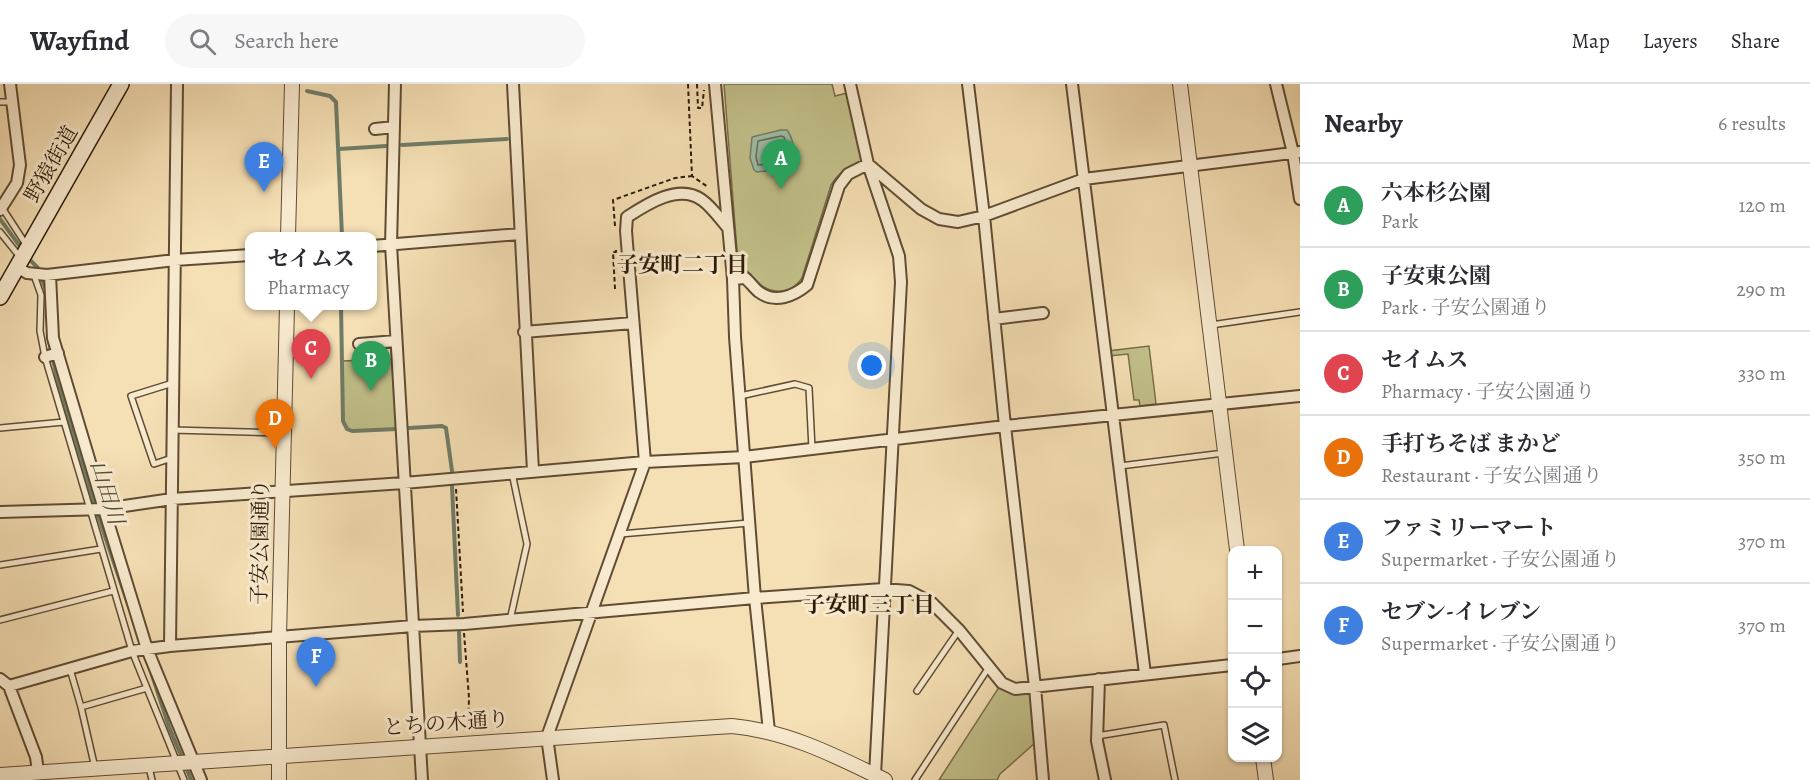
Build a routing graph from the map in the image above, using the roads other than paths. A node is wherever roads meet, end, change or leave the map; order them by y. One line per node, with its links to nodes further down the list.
1 (10, 84): 14 (street)
2 (121, 84): 31 (main road, 野猿街道)
3 (177, 84): 32 (street)
4 (292, 84): 26 (street)
5 (395, 84): 15 (street)
6 (513, 84): 27 (street)
7 (715, 84): 24 (street)
8 (849, 84): 18 (street)
9 (968, 84): 23 (street)
10 (1072, 84): 20 (street)
11 (1180, 84): 19 (street)
12 (1276, 84): 17 (street)
13 (0, 102): 14 (lane)
14 (12, 102): 22 (street)
15 (394, 127): 16 (street); 28 (street)
16 (375, 129)
17 (1296, 153): 19 (street); 21 (street)
18 (868, 164): 23 (street); 34 (street); 57 (street)
19 (1190, 166): 20 (street); 41 (street)
20 (1084, 179): 23 (street); 51 (street)
21 (1300, 199)
22 (1, 208): 31 (lane)
23 (984, 216): 39 (street)
24 (728, 228): 34 (street); 40 (street)
25 (0, 232): 31 (lane)
26 (288, 232)
27 (520, 234): 28 (street); 42 (street)
28 (391, 245): 29 (street); 43 (street)
29 (377, 246)
30 (245, 255): 32 (street)
31 (23, 256): 33 (street); 35 (main road, 野猿街道)
32 (175, 260): 33 (street); 47 (street)
33 (42, 275): 45 (street); 46 (lane)
34 (733, 279): 48 (street)
35 (0, 297)
36 (287, 310): 56 (street, 子安公園通り)
37 (1300, 312): 41 (lane)
38 (1043, 313): 39 (street)
39 (994, 319): 53 (street)
40 (633, 323): 42 (street); 62 (street)
41 (1209, 326): 50 (street)
42 (524, 332): 64 (street)
43 (396, 341): 44 (street); 66 (street)
44 (359, 344)
45 (58, 353): 46 (street); 70 (street)
46 (45, 357): 52 (lane)
47 (173, 383): 55 (street); 61 (lane)
48 (740, 396): 58 (lane); 60 (street)
49 (1300, 396): 50 (street)
50 (1219, 404): 51 (street); 59 (street)
51 (1112, 416): 53 (street); 63 (street)
52 (64, 422): 54 (lane); 69 (lane)
53 (1005, 426): 57 (street); 96 (street)
54 (0, 428)
55 (172, 430): 56 (lane); 61 (street)
56 (283, 434): 67 (street, 子安公園通り)
57 (893, 439): 58 (street); 77 (street)
58 (812, 449): 60 (street)
59 (1225, 453): 63 (lane); 74 (street)
60 (744, 457): 62 (street); 72 (street)
61 (172, 458): 68 (street)
62 (645, 462): 64 (street); 73 (street)
63 (1118, 466): 93 (street)
64 (533, 471): 65 (street)
65 (512, 473): 66 (street); 82 (lane)
66 (404, 483): 67 (street); 83 (street)
67 (282, 491): 68 (street); 85 (street, 子安公園通り)
68 (172, 499): 70 (street); 86 (street)
69 (90, 509): 70 (street); 71 (street); 75 (lane)
70 (103, 509): 87 (street)
71 (0, 512)
72 (749, 522): 73 (lane); 79 (street)
73 (620, 534): 80 (street)
74 (1237, 546)
75 (101, 549): 76 (lane); 78 (lane)
76 (0, 565)
77 (883, 589): 79 (street); 84 (street); 111 (street)
78 (113, 591): 81 (lane); 87 (lane)
79 (755, 598): 80 (street); 100 (street)
80 (593, 612): 82 (street); 102 (street)
81 (0, 620)
82 (510, 620): 83 (street)
83 (412, 626): 85 (street); 103 (street)
84 (959, 630): 91 (street); 98 (lane)
85 (279, 637): 86 (street); 104 (street, 子安公園通り)
86 (170, 646): 87 (street)
87 (140, 650): 92 (street); 97 (lane); 105 (street)
88 (1300, 656): 89 (street)
89 (1282, 658)
90 (1228, 666): 93 (street)
91 (989, 667): 96 (street); 118 (lane)
92 (70, 669): 95 (street); 99 (lane)
93 (1145, 675): 94 (street)
94 (1099, 680): 96 (street); 101 (street)
95 (5, 683): 110 (street)
96 (1035, 687): 119 (street)
97 (147, 688): 99 (lane); 105 (lane)
98 (917, 691)
99 (81, 707): 108 (lane)
100 (769, 731): 102 (street, とちの木通り); 111 (street, とちの木通り)
101 (1097, 736): 120 (street); 121 (lane)
102 (546, 737): 103 (street, とちの木通り); 117 (street)
103 (420, 746): 104 (street, とちの木通り); 116 (street)
104 (278, 756): 105 (street, とちの木通り); 115 (street, 子安公園通り)
105 (186, 762): 107 (street, とちの木通り); 113 (lane); 114 (street)
106 (1264, 762): 122 (street)
107 (148, 765): 108 (street, とちの木通り); 112 (lane)
108 (96, 774): 110 (street, とちの木通り)
109 (0, 775): 110 (street, とちの木通り)
110 (38, 776)
111 (880, 778)
112 (152, 780)
113 (184, 780)
114 (201, 780)
115 (279, 780)
116 (422, 780)
117 (553, 780)
118 (915, 780)
119 (1043, 780)
120 (1105, 780)
121 (1175, 780)
122 (1266, 780)

